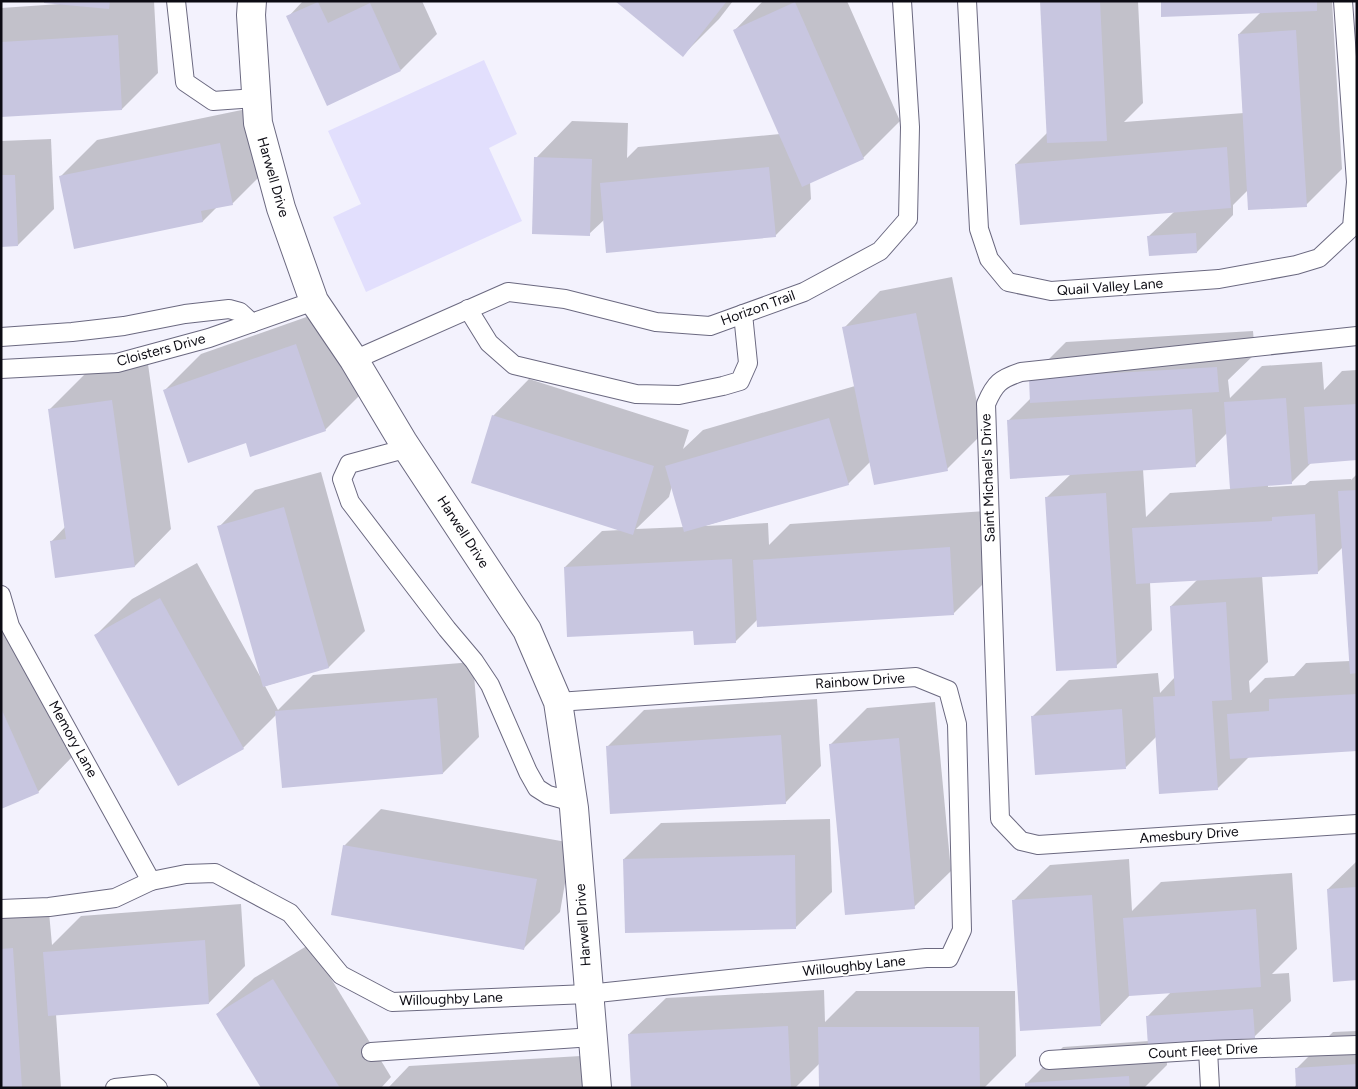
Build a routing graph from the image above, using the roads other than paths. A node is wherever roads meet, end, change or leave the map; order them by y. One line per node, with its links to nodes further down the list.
1 (176, 1): 6 (lane)
2 (252, 1): 6 (street, Harwell Drive)
3 (902, 1): 10 (lane, Horizon Trail)
4 (967, 1): 7 (lane, Quail Valley Lane)
5 (1343, 1): 7 (lane, Quail Valley Lane)
6 (256, 98): 8 (street, Harwell Drive)
7 (1356, 182)
8 (314, 301): 11 (lane, Cloisters Drive); 14 (street, Harwell Drive)
9 (468, 309): 10 (lane, Horizon Trail); 10 (lane); 14 (lane, Horizon Trail)
10 (743, 314)
11 (252, 323): 13 (lane); 15 (lane, Cloisters Drive)
12 (1357, 336): 21 (lane, Saint Michael's Drive)
13 (1, 337)
14 (354, 360): 16 (street, Harwell Drive)
15 (1, 369)
16 (408, 448): 18 (street, Harwell Drive); 19 (lane)
17 (1, 595): 22 (lane, Memory Lane)
18 (558, 702): 19 (street, Harwell Drive); 24 (lane, Rainbow Drive)
19 (574, 802): 25 (street, Harwell Drive)
20 (1357, 824): 21 (lane, Amesbury Drive)
21 (1021, 841)
22 (151, 881): 23 (lane, Willoughby Lane); 25 (lane, Willoughby Lane)
23 (1, 909)
24 (949, 958): 25 (lane, Willoughby Lane)
25 (588, 994): 26 (street, Harwell Drive)
26 (593, 1037): 29 (lane); 33 (street, Harwell Drive)
27 (1357, 1045): 28 (lane, Count Fleet Drive)
28 (1208, 1050): 30 (lane, Count Fleet Drive); 34 (lane)
29 (371, 1052)
30 (1049, 1060)
31 (115, 1088): 32 (lane)
32 (158, 1088)
33 (597, 1088)
34 (1210, 1088)

